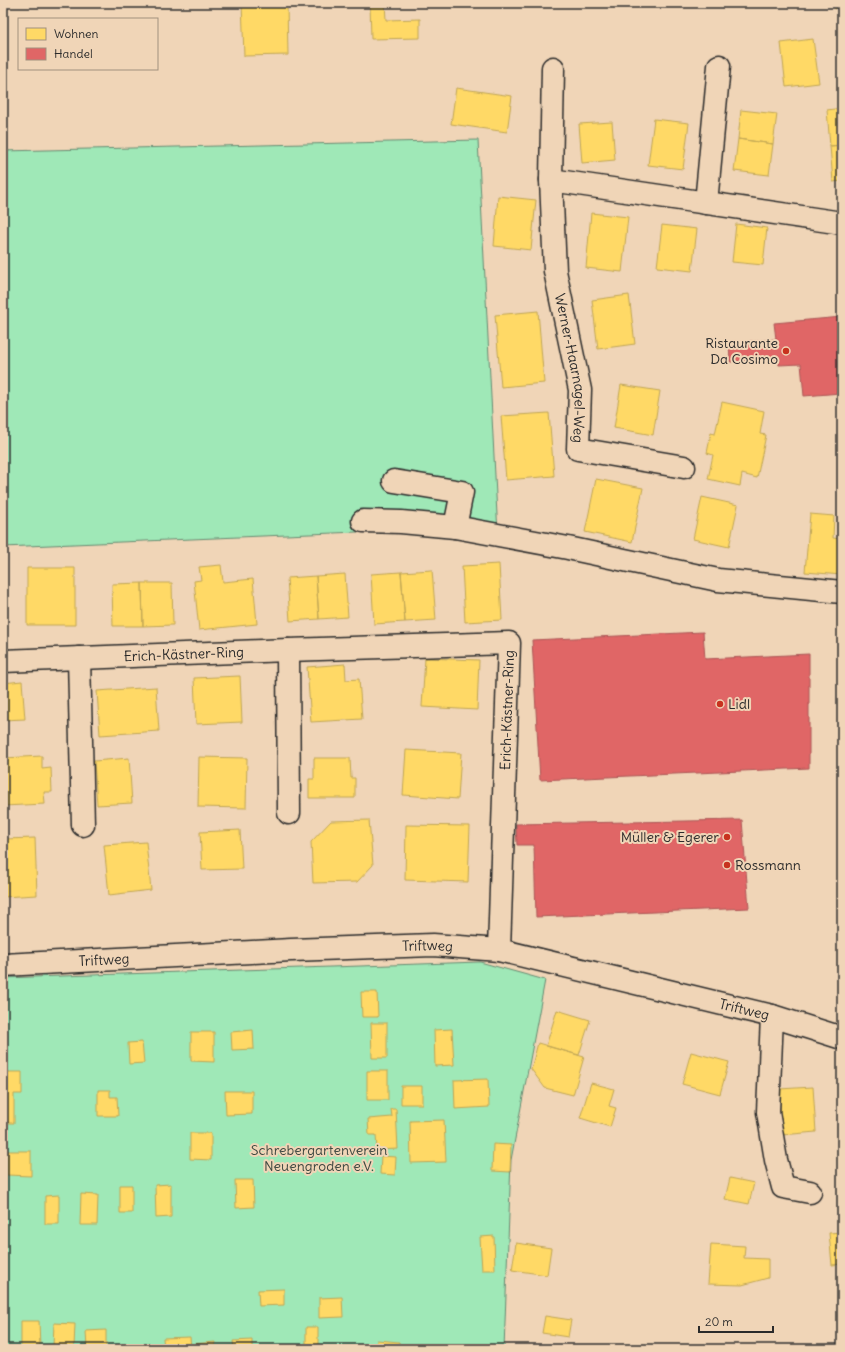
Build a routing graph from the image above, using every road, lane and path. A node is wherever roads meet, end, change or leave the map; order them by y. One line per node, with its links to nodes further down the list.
1 (718, 66): 4 (street)
2 (553, 68): 3 (street, Werner-Haarnagel-Weg)
3 (551, 180): 4 (street); 6 (street, Werner-Haarnagel-Weg)
4 (706, 203): 5 (street)
5 (842, 223)
6 (684, 467)
7 (394, 481): 9 (street)
8 (362, 521): 9 (street)
9 (455, 527): 10 (street)
10 (842, 592)
11 (288, 650): 12 (street, Erich-Kästner-Ring); 14 (street); 16 (street, Erich-Kästner-Ring)
12 (79, 658): 13 (street, Erich-Kästner-Ring); 15 (street)
13 (3, 661)
14 (290, 813)
15 (84, 825)
16 (499, 950): 17 (street, Triftweg); 18 (street, Triftweg)
17 (3, 965)
18 (772, 1016): 19 (street, Triftweg); 20 (street)
19 (842, 1038)
20 (810, 1192)

